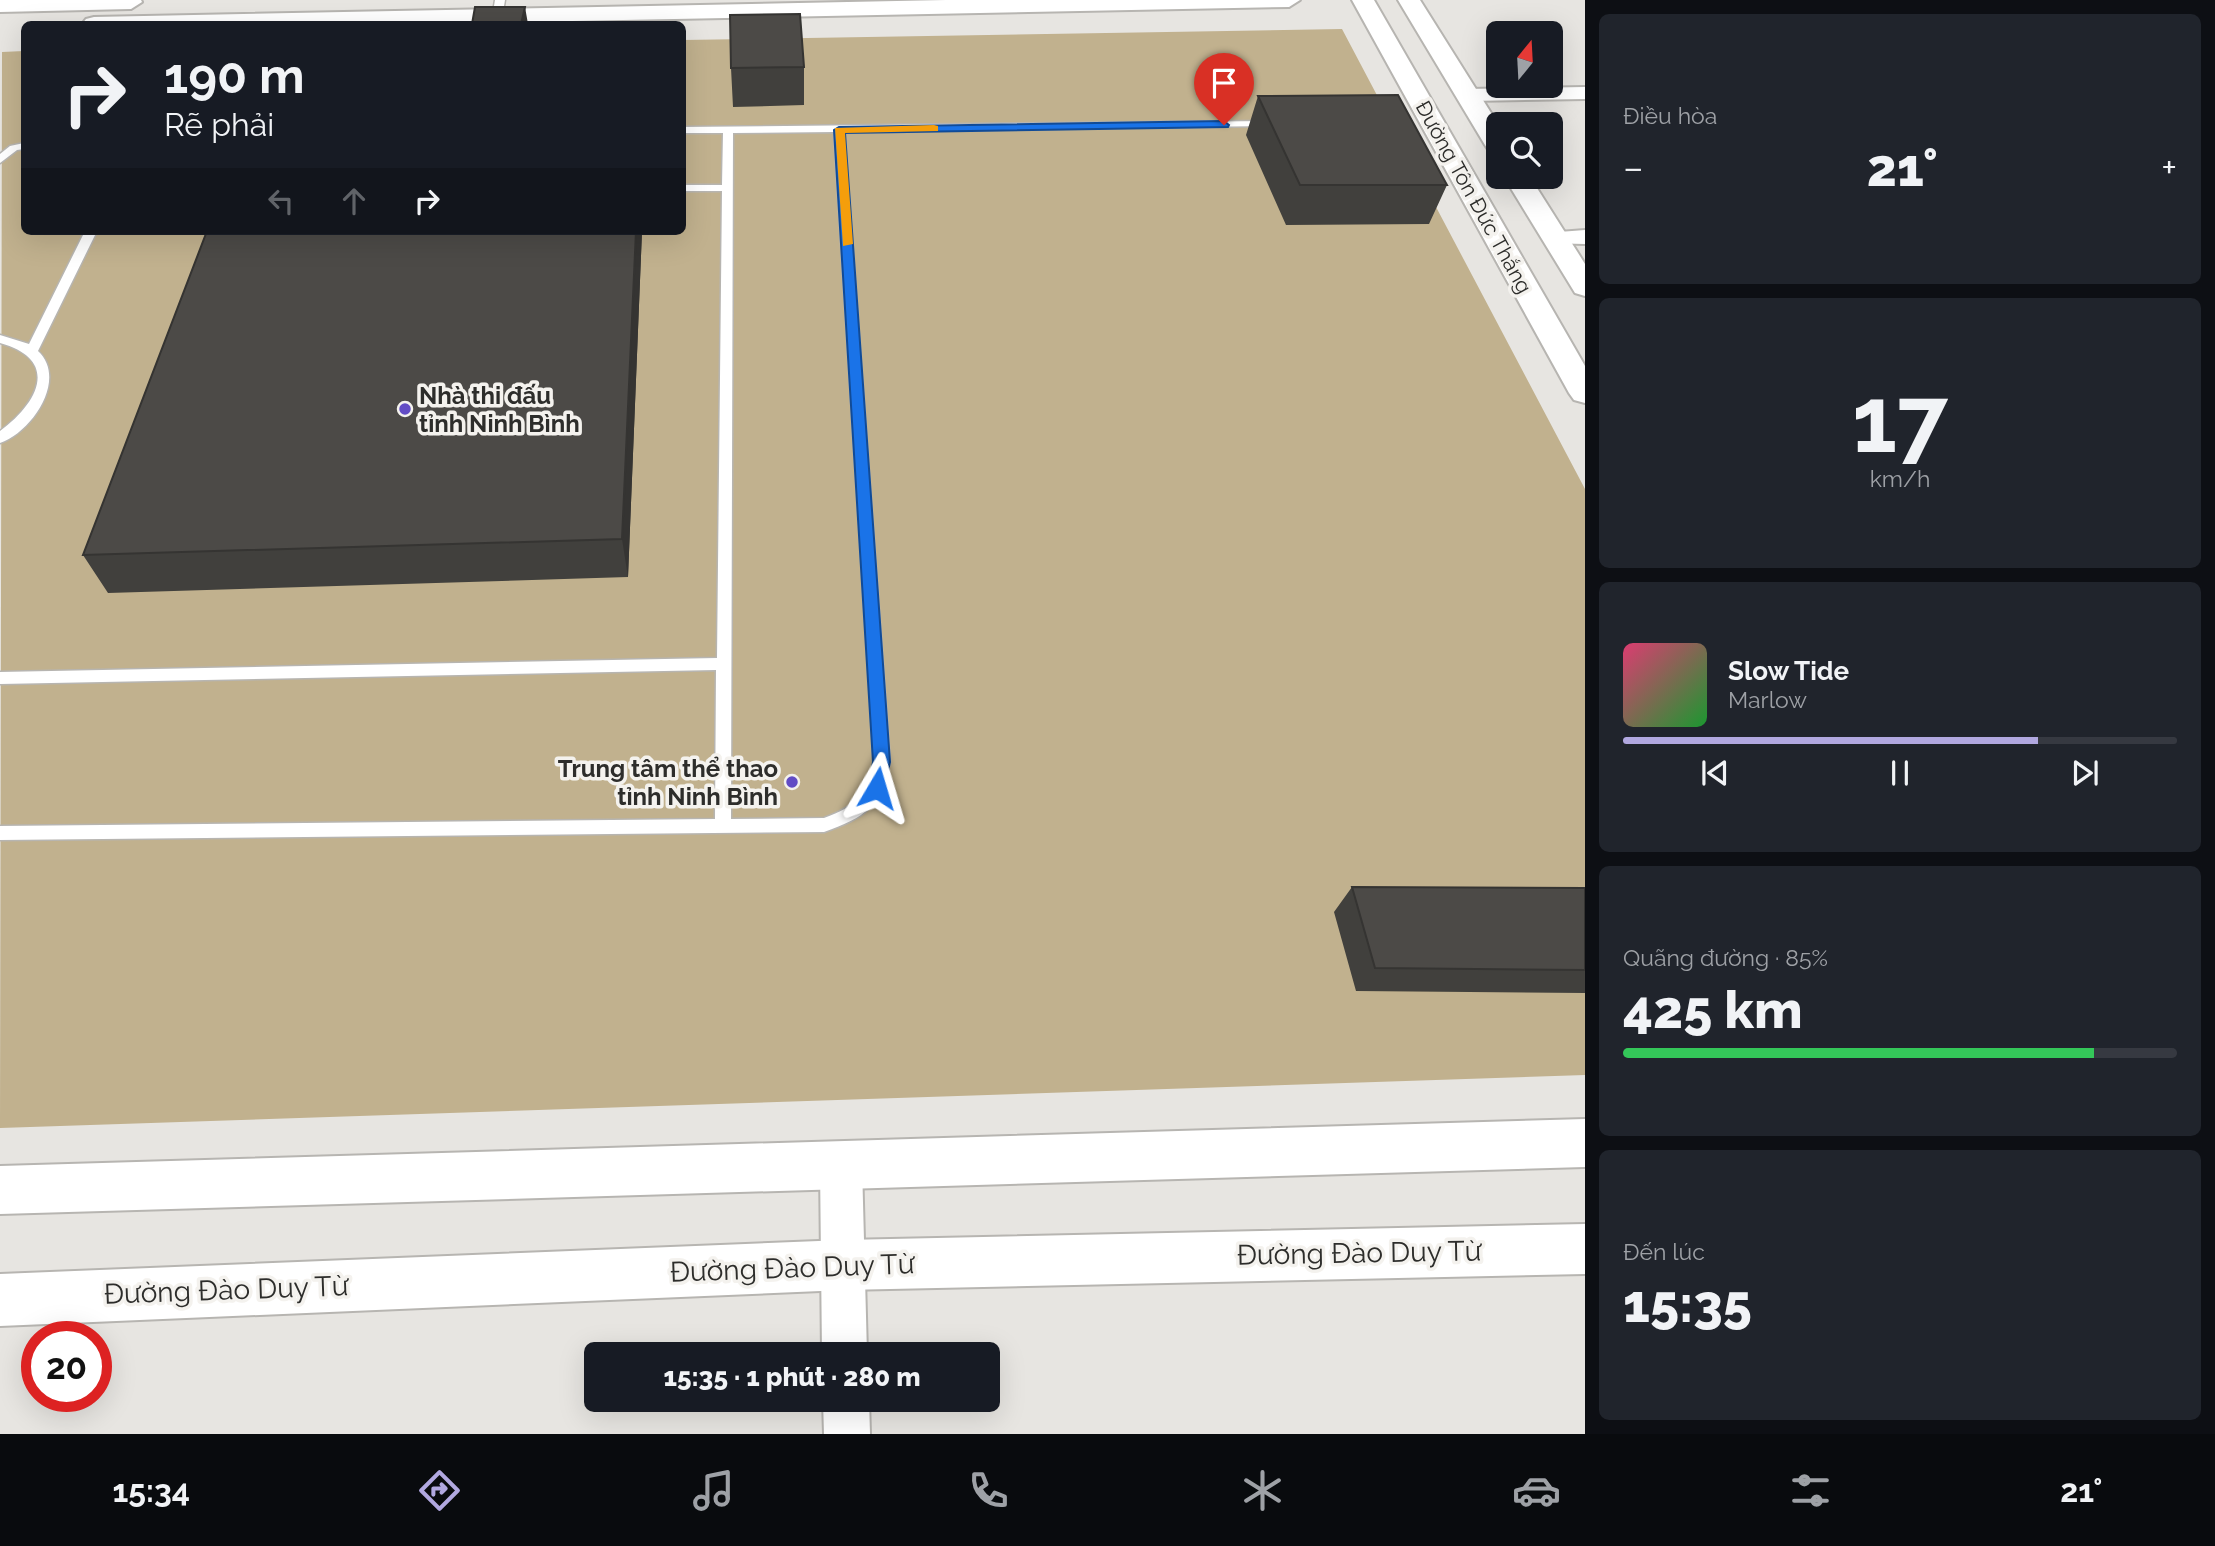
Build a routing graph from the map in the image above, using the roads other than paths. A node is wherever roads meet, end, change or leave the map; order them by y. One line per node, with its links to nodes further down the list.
1 (220, 0): 6 (street)
2 (1289, 0): 5 (street)
3 (1363, 0): 29 (street, Đường Tôn Đức Thắng)
4 (1409, 0): 12 (street, Đường Tôn Đức Thắng)
5 (1072, 3): 7 (street)
6 (0, 5)
7 (499, 9): 8 (street)
8 (175, 21)
9 (0, 26): 10 (street)
10 (21, 26)
11 (1585, 93): 12 (street)
12 (1467, 95): 14 (street, Đường Tôn Đức Thắng)
13 (1279, 124): 16 (lane)
14 (1486, 126)
15 (728, 130): 16 (lane); 17 (lane); 21 (lane)
16 (839, 130): 33 (lane)
17 (686, 131)
18 (21, 147): 19 (lane)
19 (0, 160)
20 (686, 188): 21 (lane)
21 (727, 188): 31 (lane)
22 (1524, 189): 25 (street, Đường Tôn Đức Thắng)
23 (89, 235): 28 (lane)
24 (1585, 237): 25 (street)
25 (1555, 238): 26 (street, Đường Tôn Đức Thắng)
26 (1585, 287)
27 (0, 339): 28 (lane)
28 (32, 351): 30 (lane)
29 (1585, 393)
30 (0, 438)
31 (724, 664): 32 (lane); 33 (lane)
32 (0, 678)
33 (723, 826): 34 (lane)
34 (0, 833)
35 (1585, 1143): 36 (street)
36 (841, 1164): 37 (street); 39 (street)
37 (0, 1190)
38 (1585, 1248): 39 (street, Đường Đào Duy Từ)
39 (844, 1265): 40 (street, Đường Đào Duy Từ); 41 (street)
40 (0, 1300)
41 (845, 1342)
42 (846, 1412): 43 (street)
43 (846, 1434)

